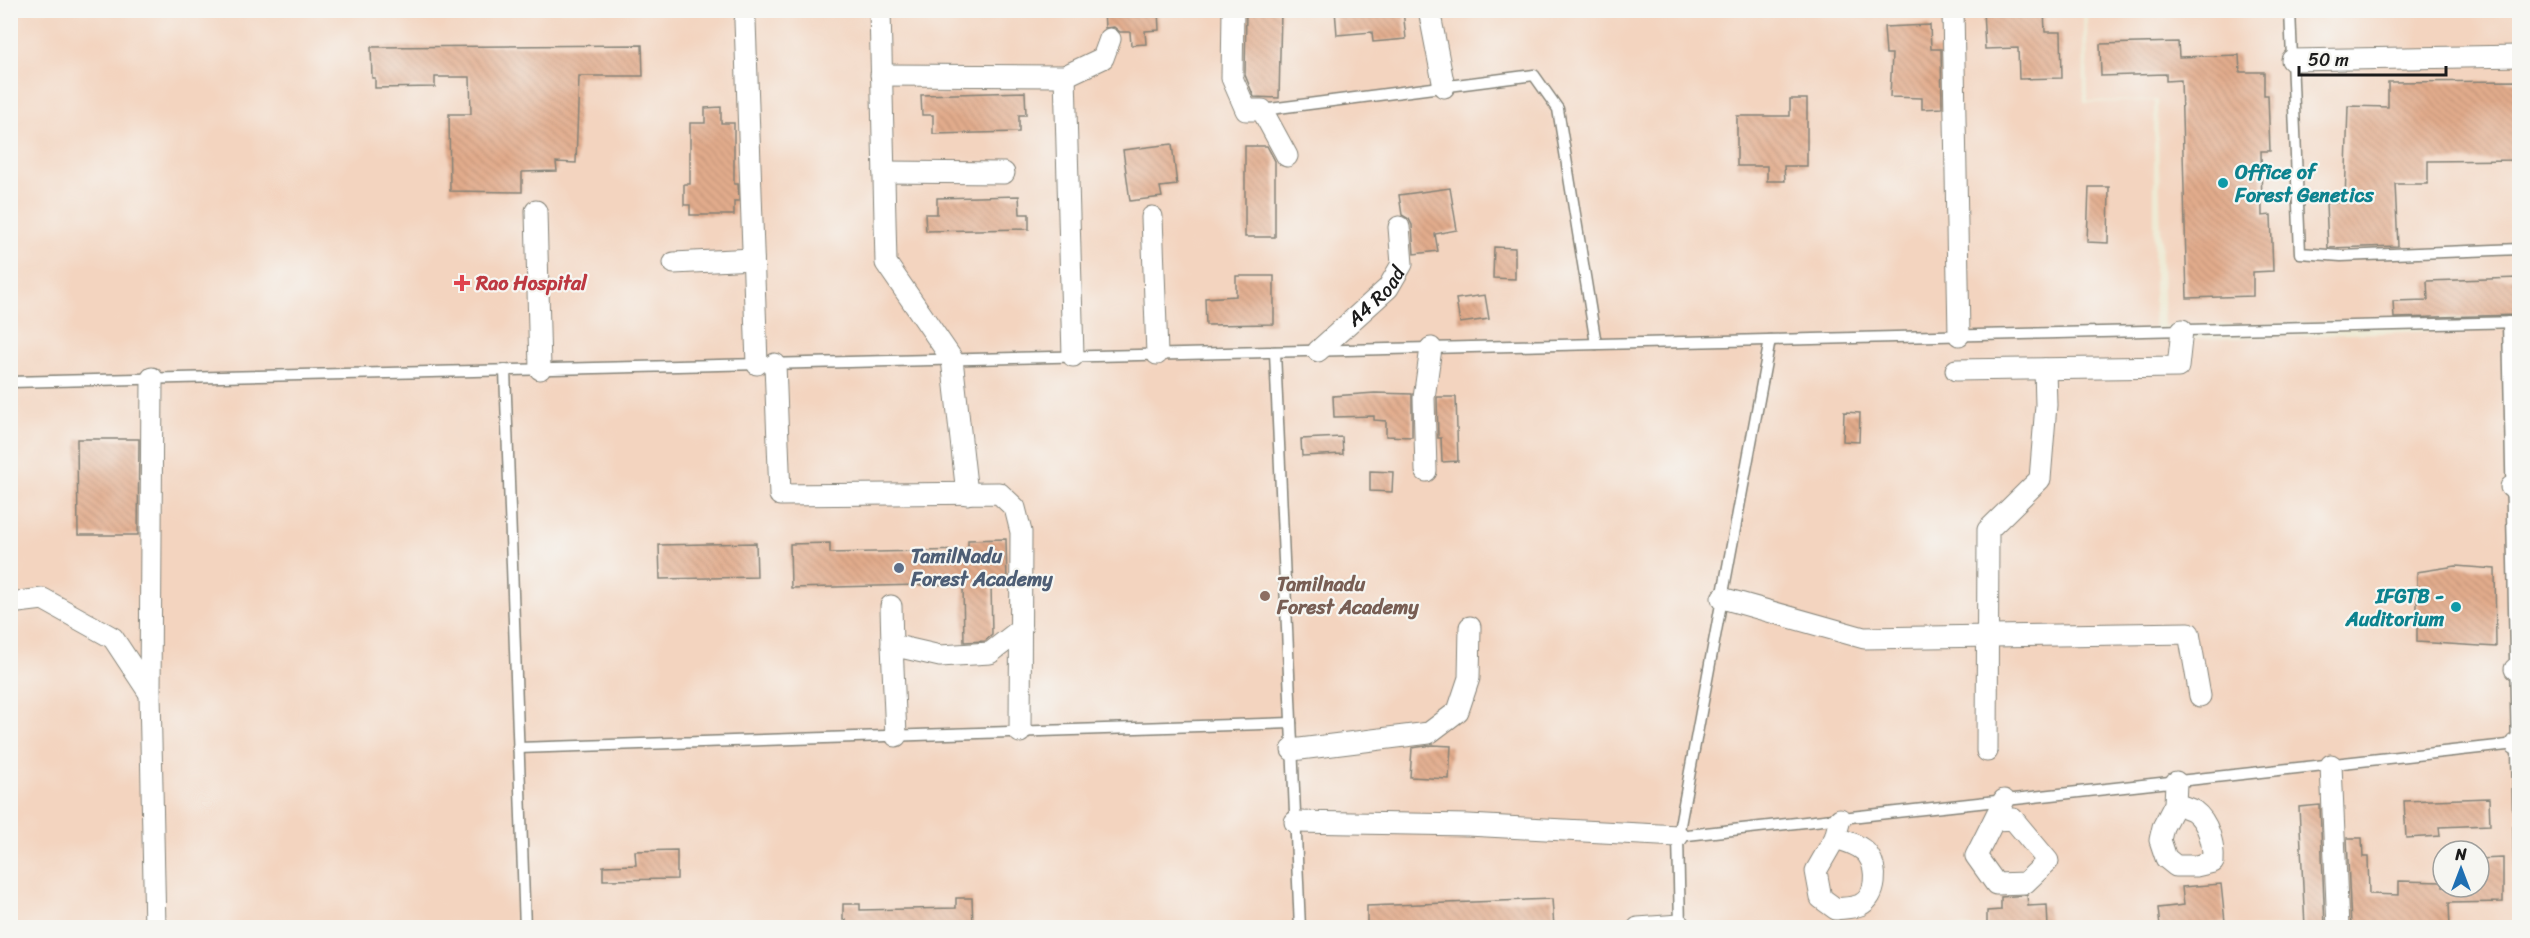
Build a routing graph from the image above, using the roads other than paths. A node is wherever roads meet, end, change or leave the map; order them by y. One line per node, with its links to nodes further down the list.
1 (880, 10): 10 (street)
2 (1233, 10): 13 (street)
3 (1429, 10): 12 (street)
4 (1953, 10): 26 (street)
5 (2290, 10): 9 (lane)
6 (744, 21): 21 (street)
7 (1110, 39): 11 (street)
8 (2520, 56): 9 (street)
9 (2292, 60): 20 (lane)
10 (881, 75): 11 (street); 15 (street)
11 (1065, 76): 33 (street)
12 (1444, 87): 13 (lane); 28 (lane)
13 (1262, 110): 14 (street)
14 (1287, 156)
15 (884, 172): 16 (street); 34 (street)
16 (1004, 173)
17 (536, 211): 36 (street)
18 (1152, 217): 32 (street)
19 (1399, 227): 30 (street, A4 Road)
20 (2520, 249)
21 (753, 259): 22 (street); 35 (street)
22 (674, 263)
23 (2508, 322): 24 (lane); 25 (lane); 43 (lane)
24 (2520, 322)
25 (2182, 330): 26 (lane); 37 (street)
26 (1959, 335): 27 (lane)
27 (1770, 340): 28 (lane); 45 (lane)
28 (1596, 344): 29 (lane)
29 (1431, 348): 30 (lane); 42 (street)
30 (1318, 351): 31 (lane)
31 (1275, 352): 32 (lane); 55 (lane)
32 (1157, 354): 33 (lane)
33 (1072, 356): 34 (lane)
34 (952, 359): 35 (lane); 44 (street)
35 (766, 364): 36 (lane); 44 (street)
36 (540, 369): 38 (lane)
37 (2045, 369): 39 (street); 50 (street)
38 (505, 370): 40 (lane); 59 (lane)
39 (1956, 370)
40 (152, 378): 41 (lane); 53 (street)
41 (10, 382)
42 (1426, 471)
43 (2515, 487): 52 (lane)
44 (967, 494): 49 (street)
45 (1722, 598): 50 (street); 68 (lane)
46 (10, 603): 53 (street)
47 (891, 606): 51 (street)
48 (1470, 627): 60 (street)
49 (1021, 629): 51 (street); 56 (street)
50 (1988, 636): 54 (street); 61 (street)
51 (892, 645): 57 (street)
52 (2517, 669): 58 (lane)
53 (150, 694): 71 (street)
54 (2200, 696)
55 (1291, 723): 56 (lane); 60 (lane)
56 (1020, 732): 57 (lane)
57 (896, 736): 59 (lane)
58 (2518, 744): 62 (lane); 69 (lane)
59 (518, 748): 72 (lane)
60 (1292, 750): 67 (lane)
61 (1987, 751)
62 (2331, 765): 63 (lane); 75 (street)
63 (2176, 782): 64 (lane); 65 (street)
64 (2004, 800): 66 (street); 68 (lane)
65 (2175, 804)
66 (1995, 820)
67 (1295, 822): 68 (street); 73 (lane)
68 (1678, 836): 70 (lane)
69 (2520, 893)
70 (1680, 926): 74 (street)
71 (155, 927)
72 (525, 927)
73 (1300, 927)
74 (1638, 927)
75 (2338, 927)

